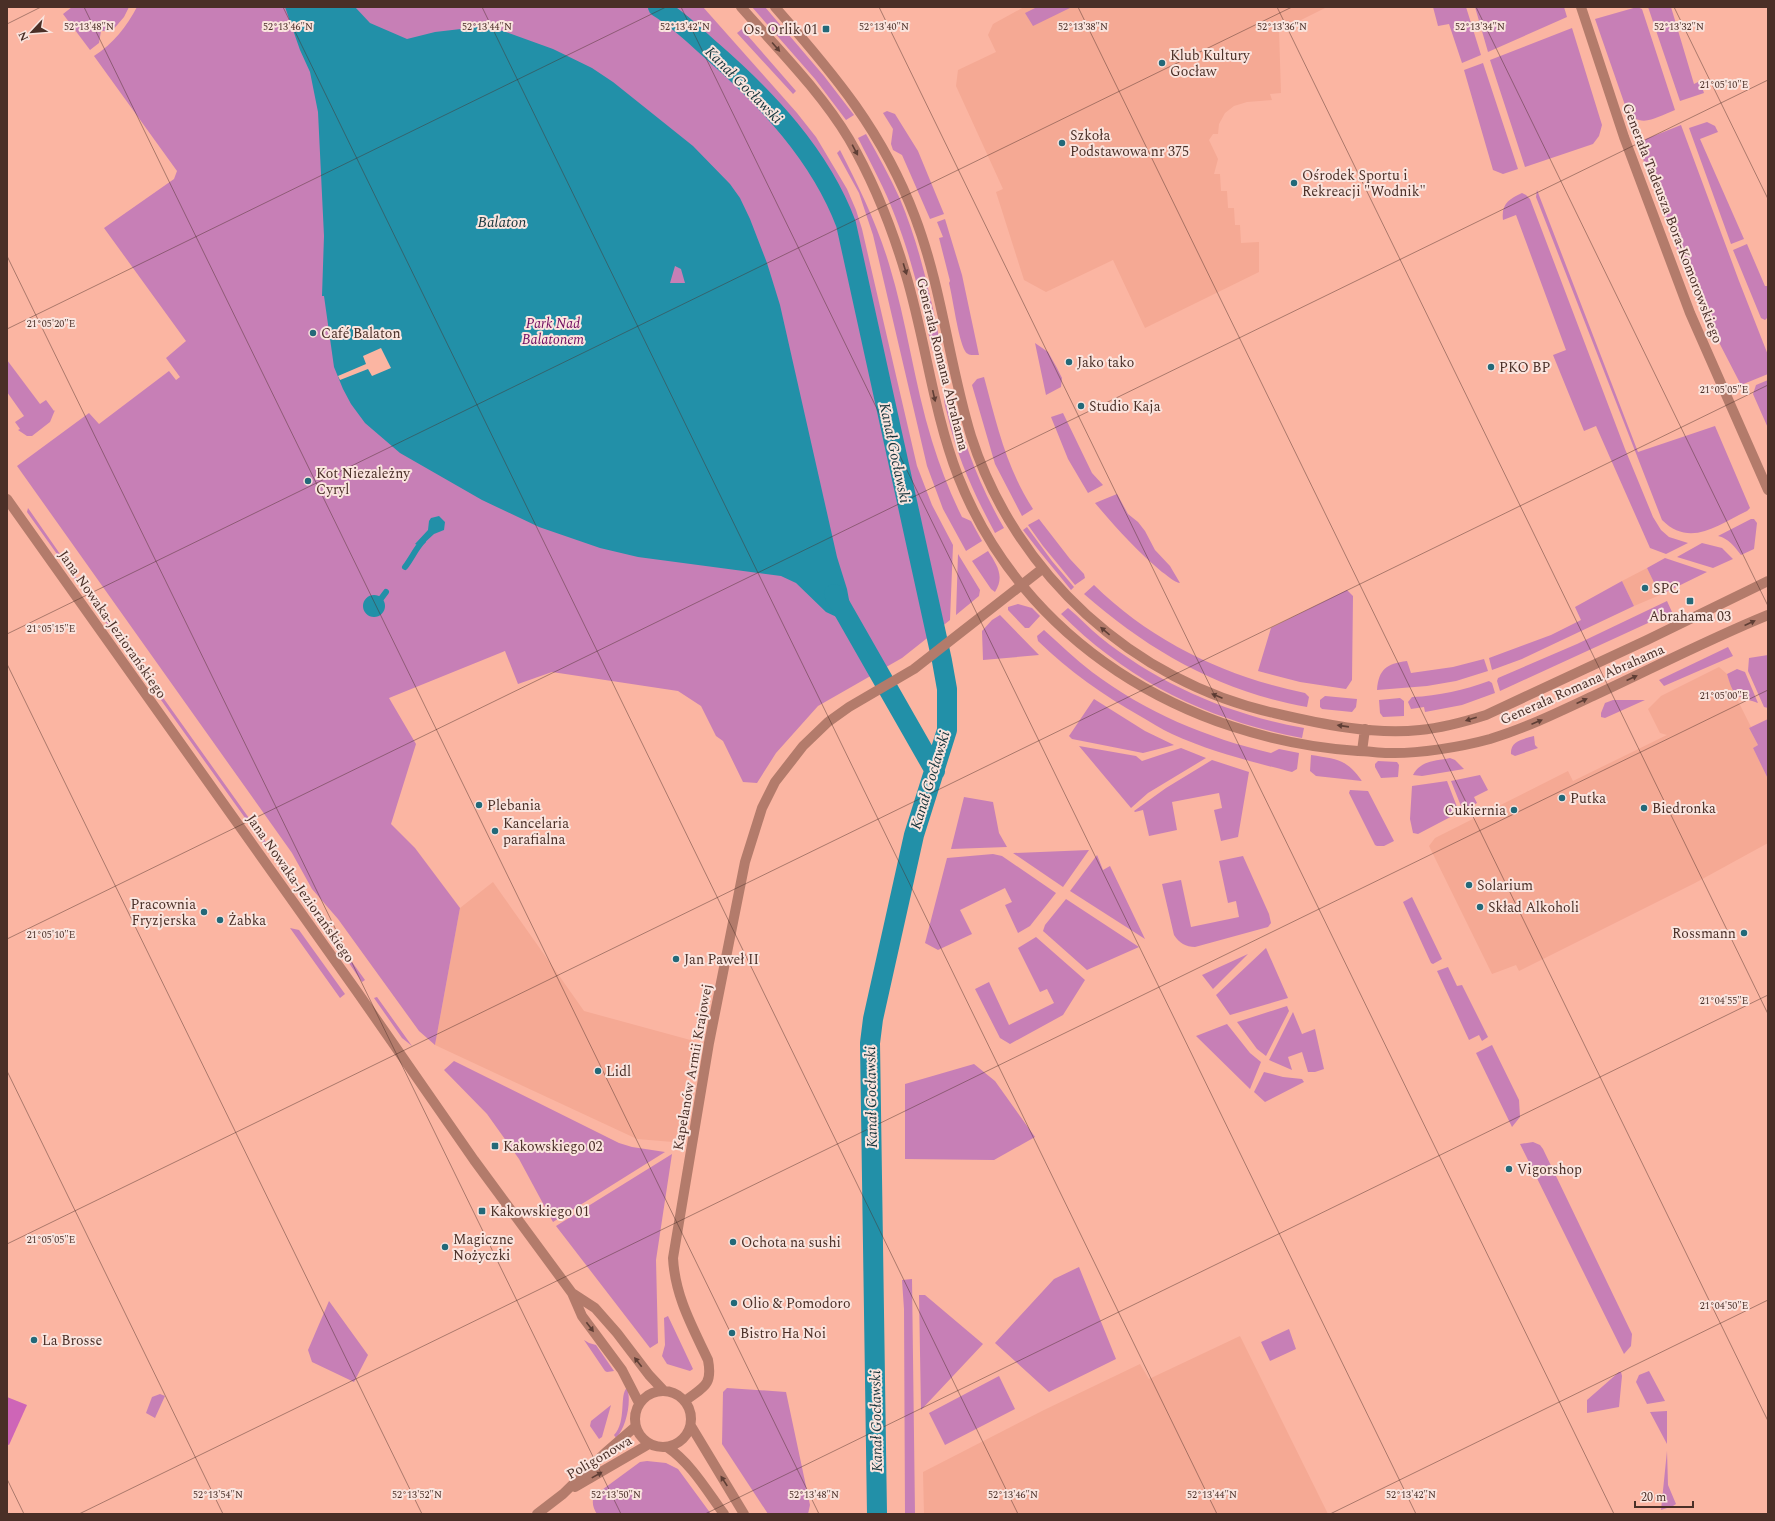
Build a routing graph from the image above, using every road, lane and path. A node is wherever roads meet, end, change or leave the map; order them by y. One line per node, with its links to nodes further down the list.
1 (741, 7): 8 (street, Generała Romana Abrahama, one-way to 8)
2 (775, 7): 6 (street, Generała Romana Abrahama)
3 (1581, 7): 4 (street, Generała Tadeusza Bora-Komorowskiego)
4 (1768, 490)
5 (7, 499): 12 (street, Jana Nowaka-Jeziorańskiego)
6 (1042, 569): 8 (street, Kapelanów Armii Krajowej); 10 (street, Generała Romana Abrahama, one-way to 6)
7 (1768, 581): 10 (street, Generała Romana Abrahama, one-way to 10)
8 (1022, 585): 11 (street, Generała Romana Abrahama); 14 (street, Kapelanów Armii Krajowej)
9 (1768, 615): 11 (street, Generała Romana Abrahama, one-way to 9)
10 (1365, 729): 11 (street)
11 (1362, 751)
12 (572, 1293): 13 (street, Jana Nowaka-Jeziorańskiego, one-way to 12); 15 (street, Jana Nowaka-Jeziorańskiego, one-way to 15)
13 (664, 1390): 14 (street); 15 (street)
14 (685, 1401): 16 (street)
15 (639, 1403): 17 (street)
16 (691, 1426): 19 (street); 23 (street, one-way to 16)
17 (635, 1427): 18 (street); 20 (street, Poligonowa)
18 (649, 1444): 19 (street); 20 (street, Poligonowa, one-way to 18)
19 (667, 1447): 22 (street)
20 (563, 1494): 21 (street, Poligonowa)
21 (537, 1514)
22 (724, 1514)
23 (744, 1514)

